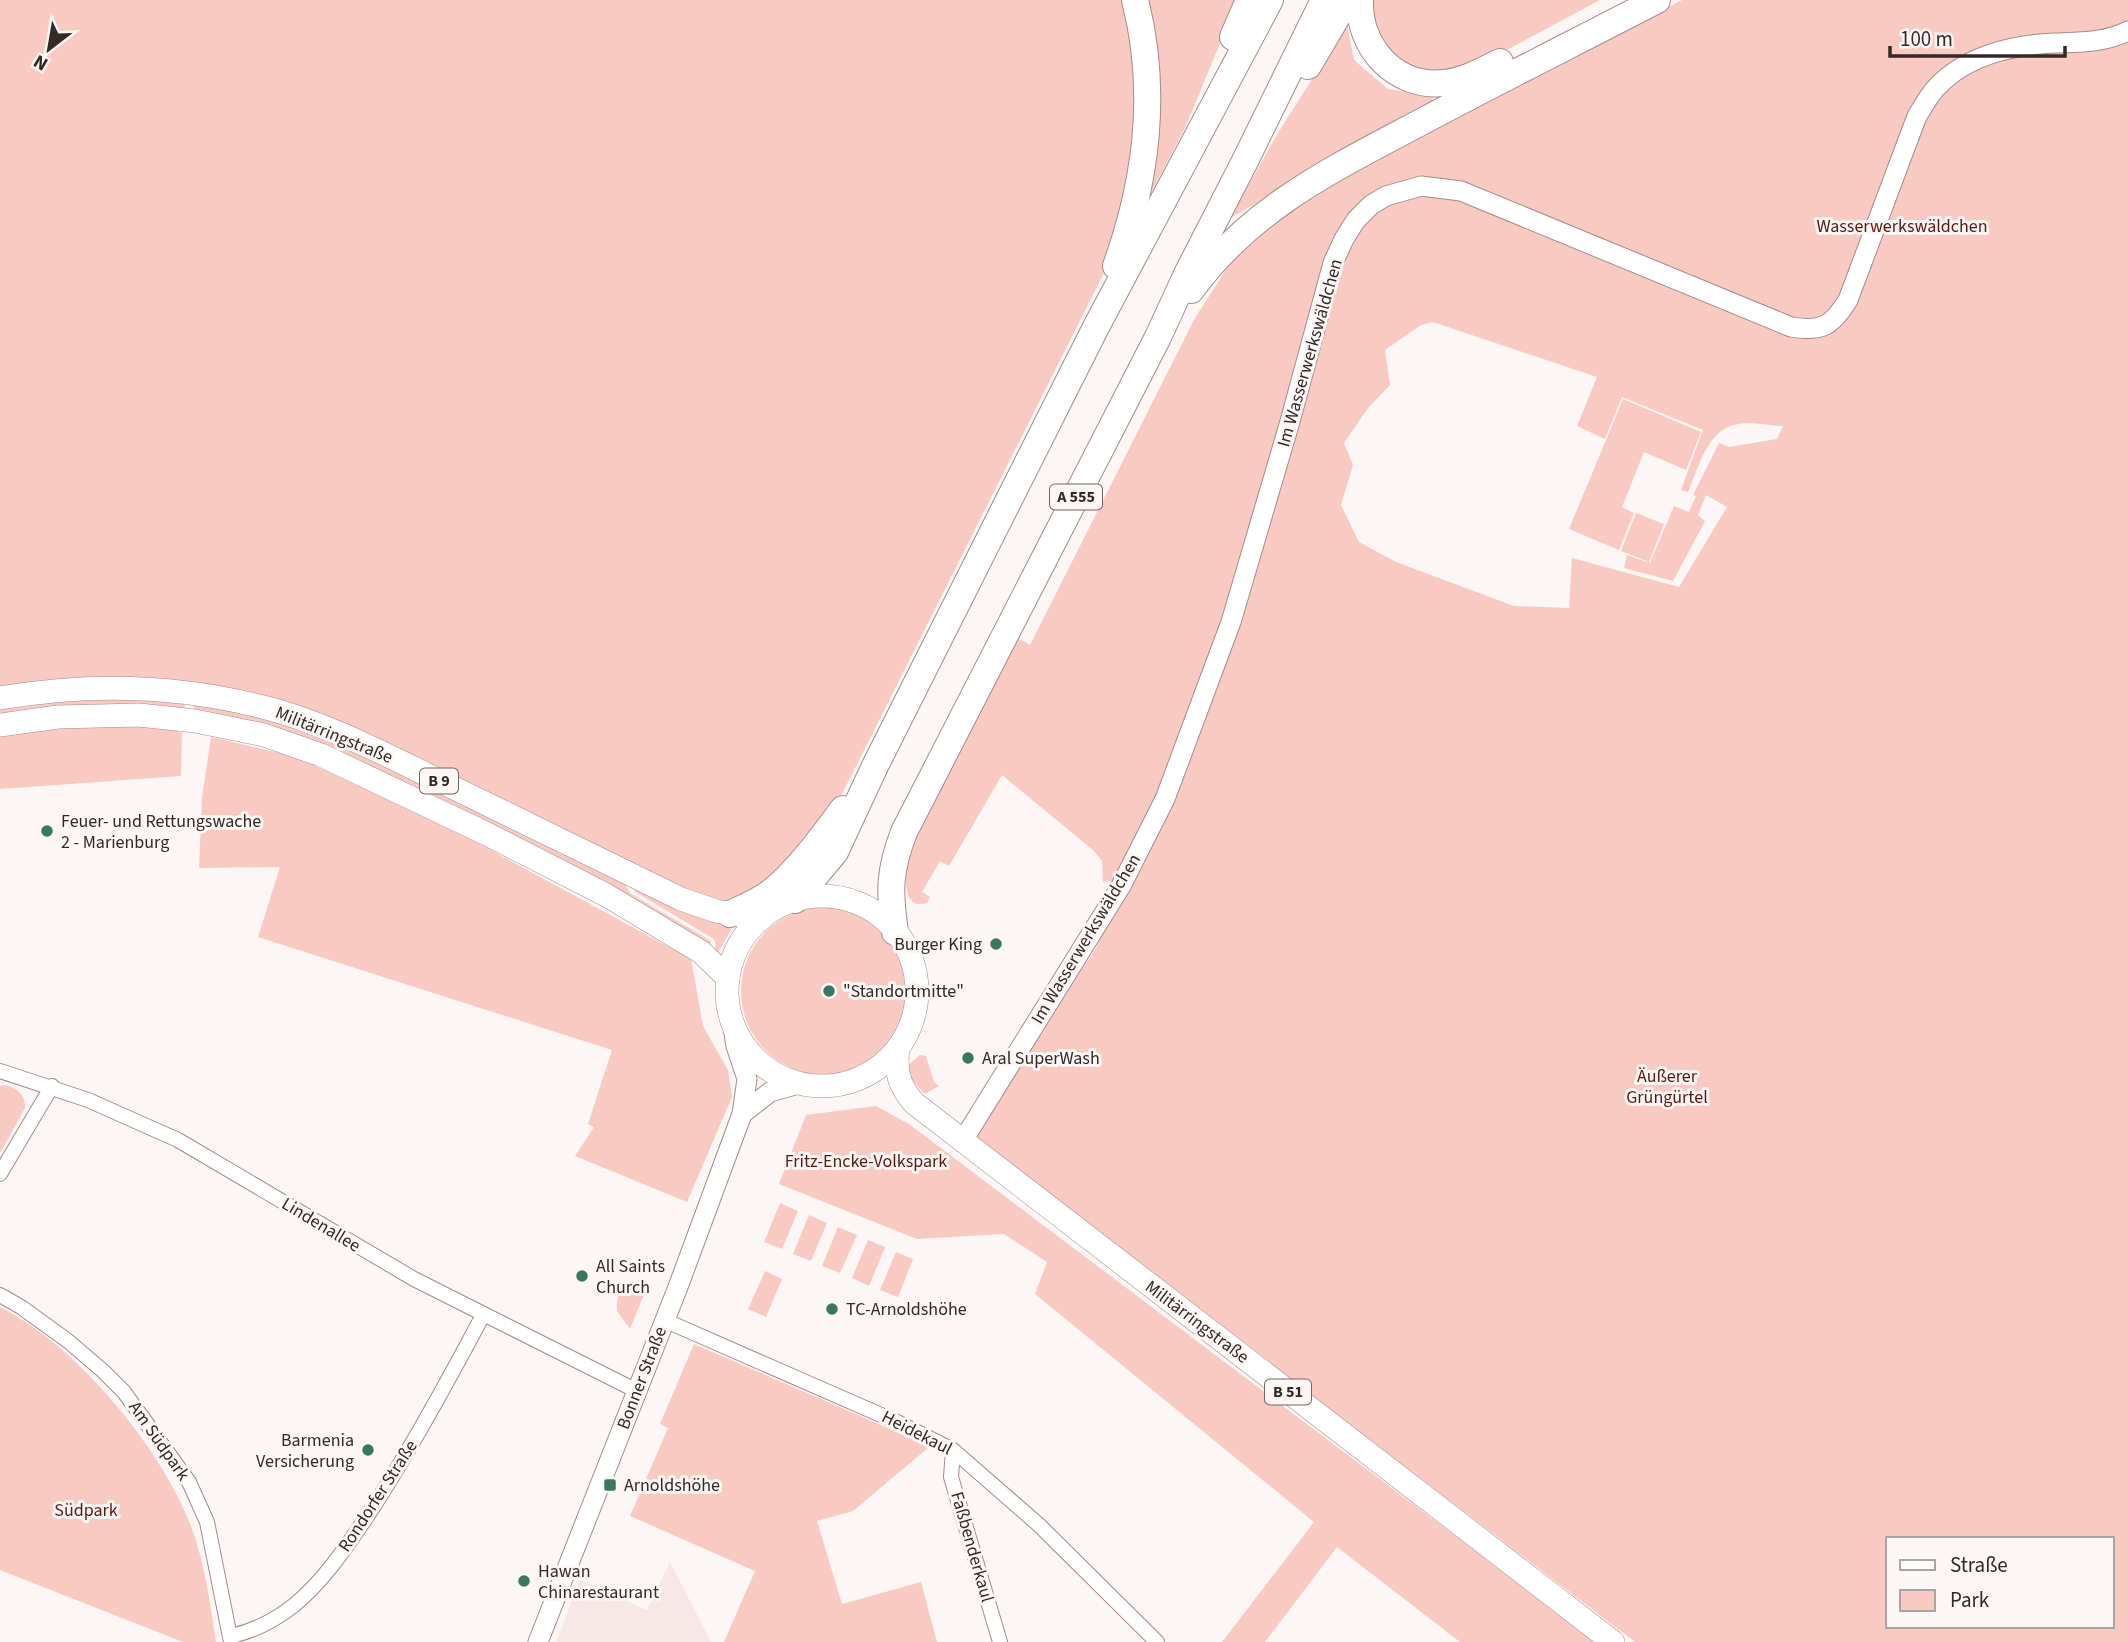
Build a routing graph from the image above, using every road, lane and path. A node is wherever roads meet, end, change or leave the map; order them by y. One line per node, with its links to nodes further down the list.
1 (1135, 0): 12 (highway)
2 (1249, 0): 10 (highway)
3 (1270, 0): 10 (highway)
4 (1324, 0): 11 (highway, A 555)
5 (1347, 0): 11 (highway)
6 (1360, 0): 7 (highway)
7 (1619, 0)
8 (1657, 0): 13 (highway)
9 (2128, 32): 30 (street, Im Wasserwerkswäldchen)
10 (1212, 106): 12 (highway)
11 (1245, 161): 13 (highway, A 555)
12 (1096, 327): 16 (highway)
13 (1158, 337): 20 (highway, A 555)
14 (0, 698): 18 (main road, Militärringstraße / B 9)
15 (0, 725): 21 (main road, Militärringstraße / B 9)
16 (875, 766): 17 (highway); 18 (highway)
17 (795, 900): 19 (main road); 20 (main road)
18 (730, 914): 19 (main road, Militärringstraße / B 9)
19 (761, 919): 21 (main road)
20 (895, 932): 23 (main road)
21 (728, 978): 22 (main road)
22 (733, 1027): 26 (main road); 29 (street, Bonner Straße)
23 (898, 1049): 25 (main road); 28 (main road, Militärringstraße / B 51)
24 (0, 1071): 27 (street, Lindenallee)
25 (858, 1081): 26 (main road); 28 (main road, Militärringstraße / B 51)
26 (802, 1083): 29 (street)
27 (52, 1086): 31 (street); 33 (street, Lindenallee)
28 (914, 1103): 30 (main road, Militärringstraße / B 51)
29 (742, 1114): 34 (street, Bonner Straße)
30 (962, 1142): 41 (main road, Militärringstraße / B 51)
31 (0, 1174)
32 (0, 1295): 37 (street, Am Südpark)
33 (483, 1315): 35 (street, Lindenallee); 37 (street, Rondorfer Straße)
34 (664, 1320): 35 (street, Bonner Straße); 36 (street, Heidekaul)
35 (637, 1391): 38 (street, Bonner Straße)
36 (953, 1450): 39 (street, Faßbenderkaul); 40 (street, Heidekaul)
37 (231, 1639)
38 (538, 1642)
39 (1000, 1642)
40 (1157, 1642)
41 (1613, 1642)

